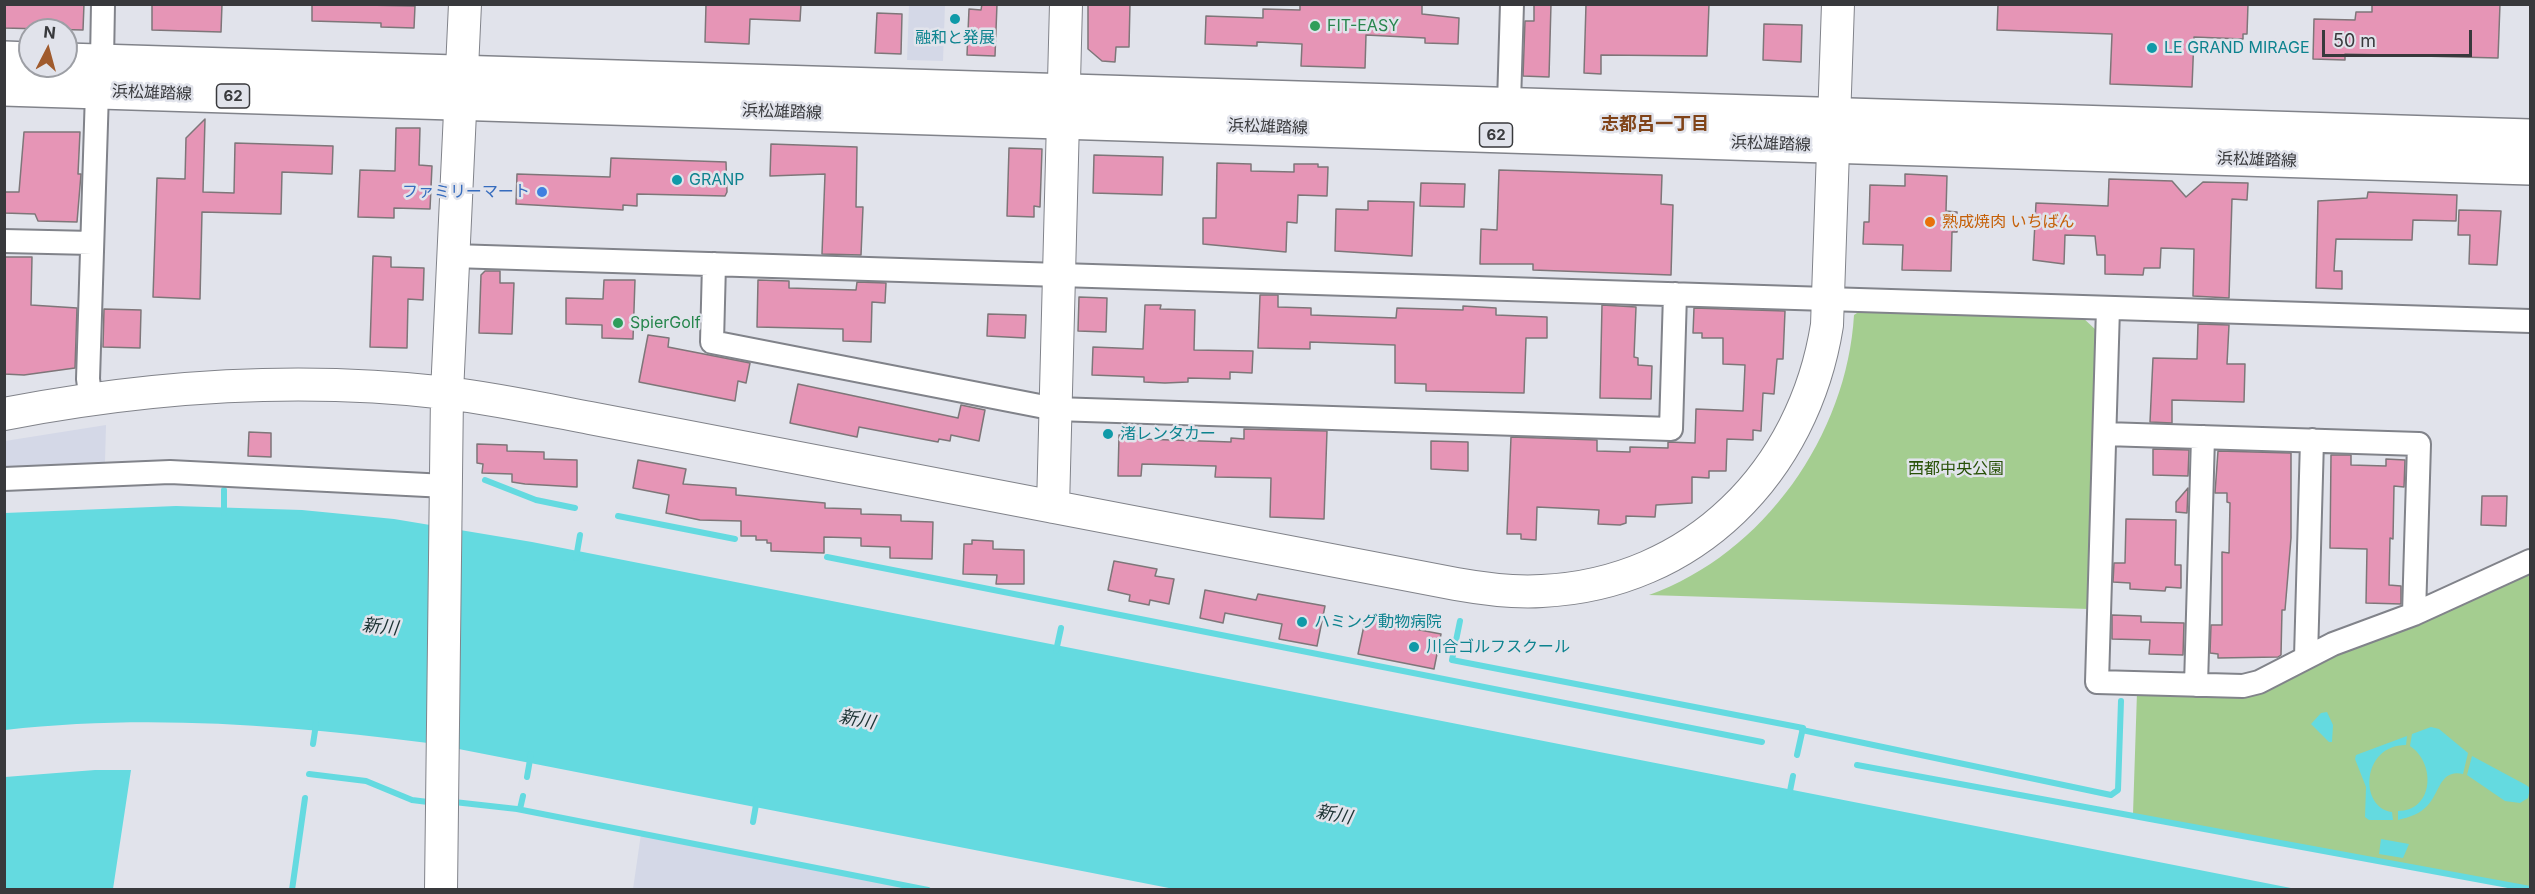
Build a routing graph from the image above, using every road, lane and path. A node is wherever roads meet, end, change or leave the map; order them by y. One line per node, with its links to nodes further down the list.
1 (103, 4): 7 (street)
2 (465, 4): 8 (street)
3 (1066, 4): 11 (street)
4 (1512, 4): 10 (street)
5 (1838, 4): 12 (street)
6 (78, 66): 7 (main road, 浜松雄踏線 / 62)
7 (99, 76): 8 (main road, 浜松雄踏線 / 62); 9 (main road, 浜松雄踏線 / 62); 17 (street)
8 (461, 87): 11 (main road, 浜松雄踏線 / 62); 18 (street)
9 (4, 88)
10 (1509, 104): 11 (main road, 浜松雄踏線 / 62); 12 (main road, 浜松雄踏線 / 62)
11 (1062, 105): 14 (main road, 浜松雄踏線 / 62); 20 (street)
12 (1834, 114): 13 (main road, 浜松雄踏線 / 62); 14 (street)
13 (2530, 136)
14 (1833, 147): 15 (main road, 浜松雄踏線 / 62); 22 (street)
15 (2530, 168)
16 (4, 241): 17 (street)
17 (92, 243): 26 (street)
18 (453, 256): 19 (street); 25 (street)
19 (714, 264): 20 (street); 27 (street)
20 (1058, 275): 21 (street); 27 (street)
21 (1675, 294): 22 (street); 27 (street)
22 (1828, 299): 23 (street); 34 (street)
23 (2108, 308): 24 (street); 29 (street)
24 (2530, 321)
25 (447, 393): 26 (street); 33 (street); 34 (street)
26 (91, 400): 28 (street)
27 (1055, 409): 34 (street)
28 (4, 414)
29 (2105, 434): 30 (street); 38 (street)
30 (2203, 437): 31 (street); 38 (street)
31 (2312, 440): 36 (street); 37 (street)
32 (4, 479): 33 (street)
33 (445, 496): 39 (street)
34 (1053, 507)
35 (2530, 561): 36 (street)
36 (2414, 614): 37 (street)
37 (2306, 657): 38 (street)
38 (2196, 685)
39 (441, 890)

